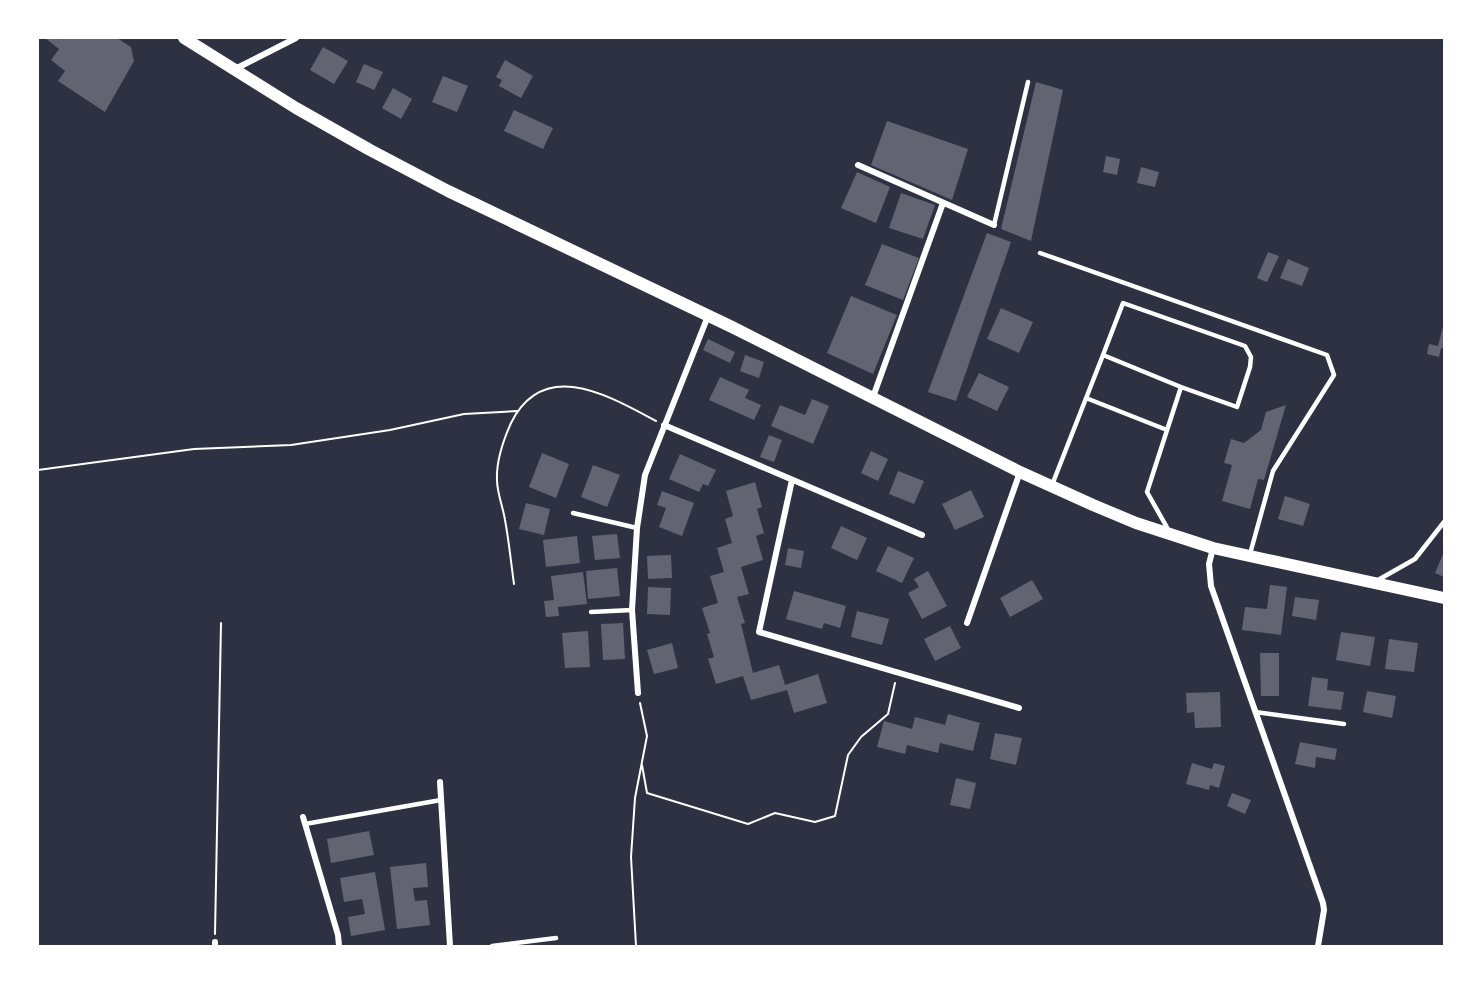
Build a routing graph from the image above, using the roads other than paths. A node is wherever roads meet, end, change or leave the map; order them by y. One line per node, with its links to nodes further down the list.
1 (184, 38): 3 (main road)
2 (296, 38): 3 (street)
3 (233, 70): 9 (main road)
4 (1028, 82): 7 (lane)
5 (858, 165): 6 (street)
6 (943, 203): 7 (street); 12 (street)
7 (994, 225)
8 (1040, 252): 25 (lane)
9 (708, 316): 12 (main road); 14 (street)
10 (1103, 356): 11 (lane); 11 (lane); 13 (lane)
11 (1181, 387): 15 (lane)
12 (872, 398): 16 (main road)
13 (1086, 398): 15 (lane); 18 (lane)
14 (664, 425): 17 (street); 21 (street)
15 (1167, 430): 23 (lane)
16 (1020, 472): 18 (main road); 30 (street)
17 (792, 480): 22 (street); 32 (street)
18 (1052, 486): 23 (main road)
19 (573, 513): 21 (lane)
20 (1444, 522): 26 (lane)
21 (637, 528): 28 (street)
22 (922, 534)
23 (1172, 536): 24 (main road)
24 (1213, 548): 25 (main road); 33 (street)
25 (1249, 556): 26 (main road)
26 (1375, 582): 27 (main road)
27 (1444, 598)
28 (632, 610): 29 (lane); 31 (street)
29 (591, 612)
30 (968, 623)
31 (638, 693)
32 (1019, 708)
33 (1255, 712): 34 (lane); 42 (street)
34 (1344, 724)
35 (440, 782): 36 (street)
36 (441, 800): 37 (lane); 40 (street)
37 (304, 821): 39 (street)
38 (556, 938): 41 (lane)
39 (339, 946)
40 (450, 946)
41 (492, 946)
42 (1318, 946)

